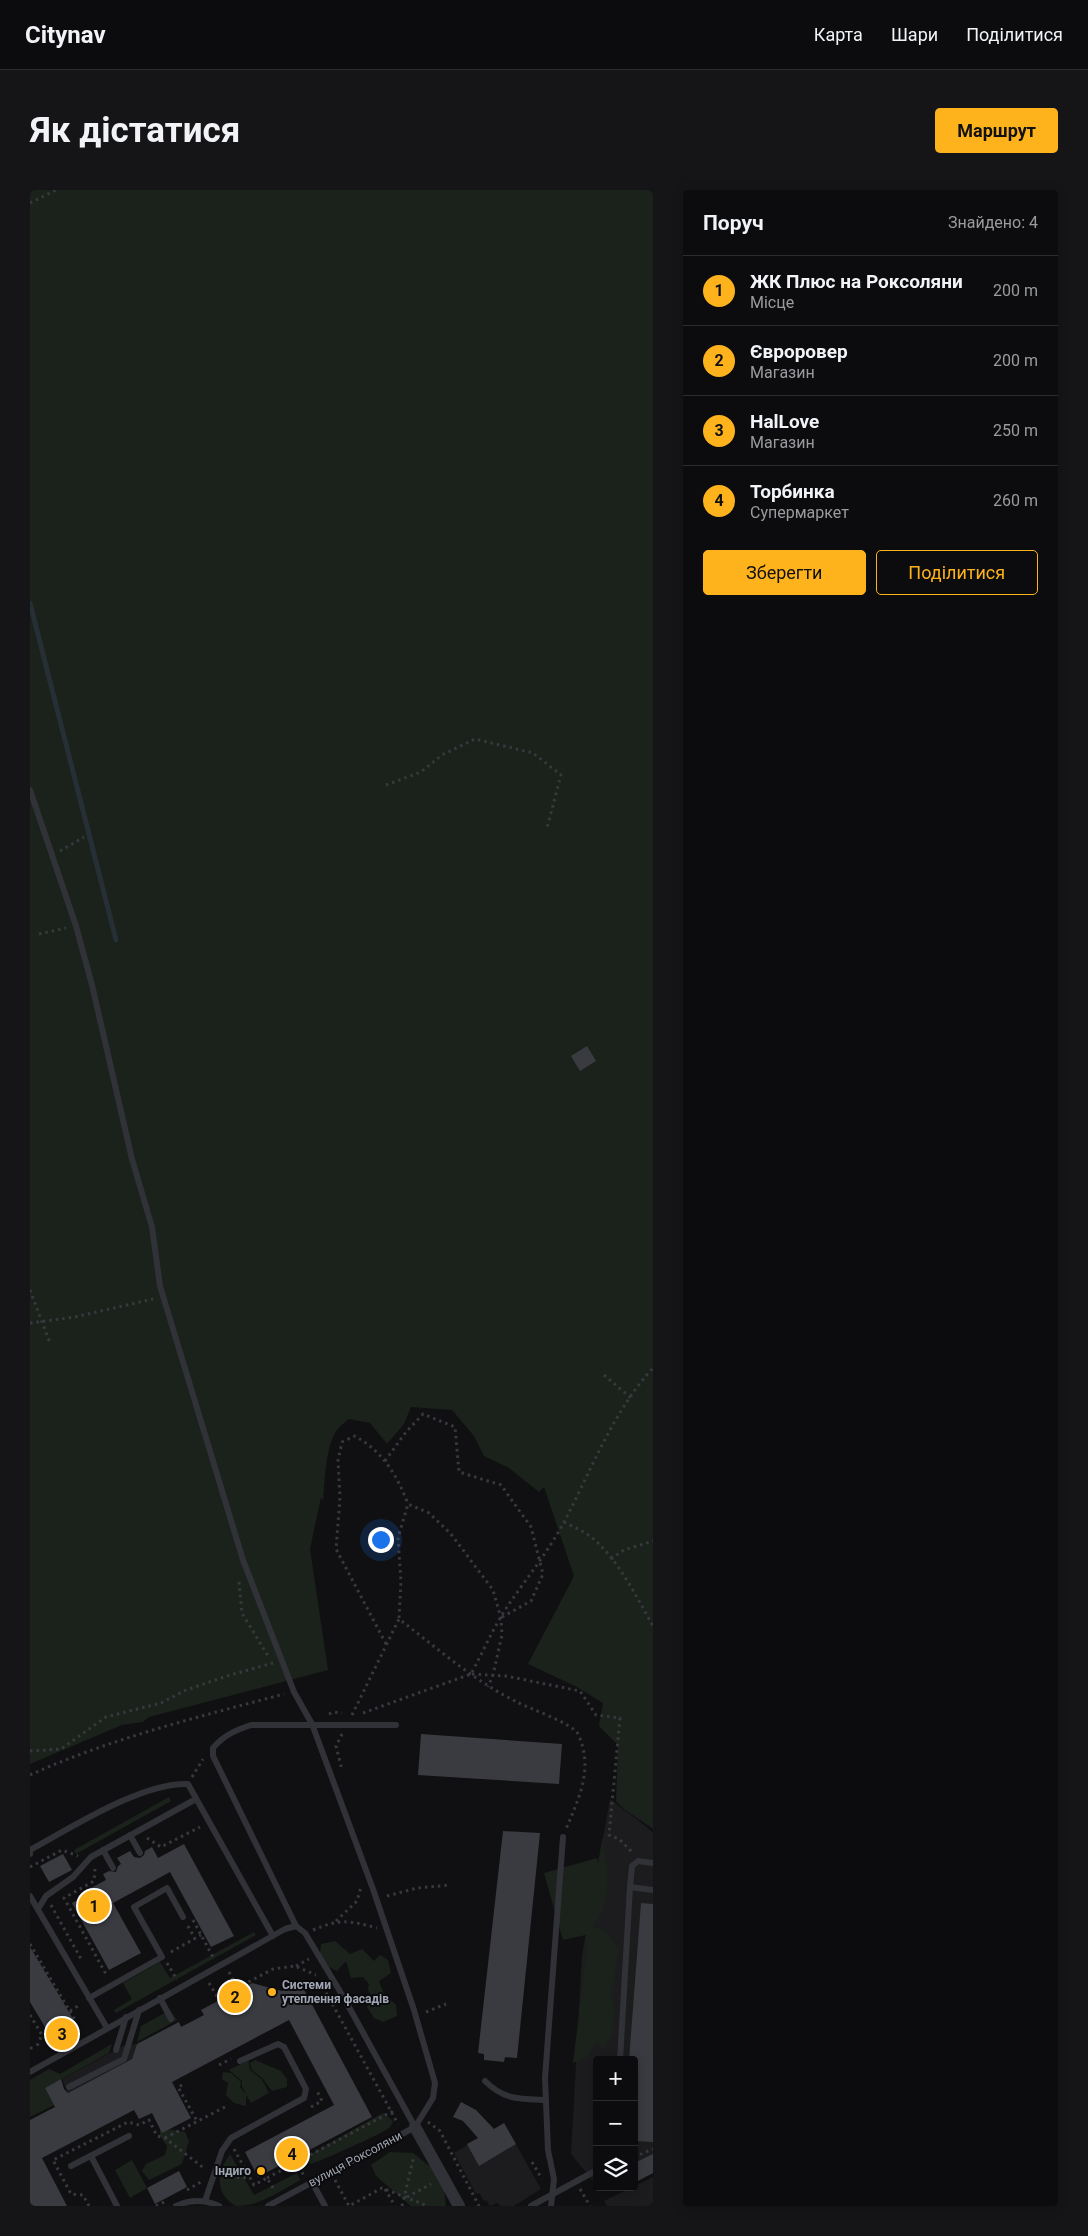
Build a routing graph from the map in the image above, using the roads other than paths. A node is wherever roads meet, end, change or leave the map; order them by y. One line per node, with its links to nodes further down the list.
1 (30, 790): 2 (lane)
2 (312, 1725): 3 (lane); 17 (lane); 32 (lane)
3 (396, 1726)
4 (196, 1799): 5 (lane); 9 (lane); 18 (lane)
5 (130, 1835): 7 (lane); 8 (lane)
6 (563, 1838): 31 (lane)
7 (103, 1850): 11 (lane); 15 (lane)
8 (140, 1853)
9 (30, 1854)
10 (653, 1863): 12 (lane)
11 (113, 1868)
12 (630, 1887): 13 (lane); 26 (lane)
13 (653, 1890)
14 (30, 1896): 15 (lane)
15 (38, 1909): 19 (lane)
16 (183, 1917): 19 (lane)
17 (296, 1926): 18 (lane); 32 (lane)
18 (273, 1936): 20 (lane)
19 (89, 1998): 24 (lane)
20 (160, 1998): 21 (lane); 23 (lane)
21 (138, 2010): 22 (lane); 30 (lane)
22 (126, 2017): 24 (lane); 25 (lane)
23 (171, 2020)
24 (107, 2028): 28 (lane)
25 (116, 2050)
26 (620, 2056)
27 (238, 2059): 39 (lane)
28 (30, 2072)
29 (485, 2081): 31 (lane)
30 (69, 2088)
31 (545, 2100): 38 (lane)
32 (415, 2127): 37 (lane, вулиця Роксоляни); 45 (street, вулиця Роксоляни)
33 (129, 2136): 34 (lane)
34 (91, 2156): 35 (lane); 41 (lane)
35 (71, 2166)
36 (593, 2172): 38 (lane)
37 (310, 2183): 43 (lane, вулиця Роксоляни); 44 (lane)
38 (552, 2194): 46 (lane); 47 (lane)
39 (205, 2201): 40 (lane); 42 (lane)
40 (180, 2205)
41 (118, 2206)
42 (219, 2206)
43 (268, 2206)
44 (325, 2206)
45 (459, 2206)
46 (530, 2206)
47 (551, 2206)

